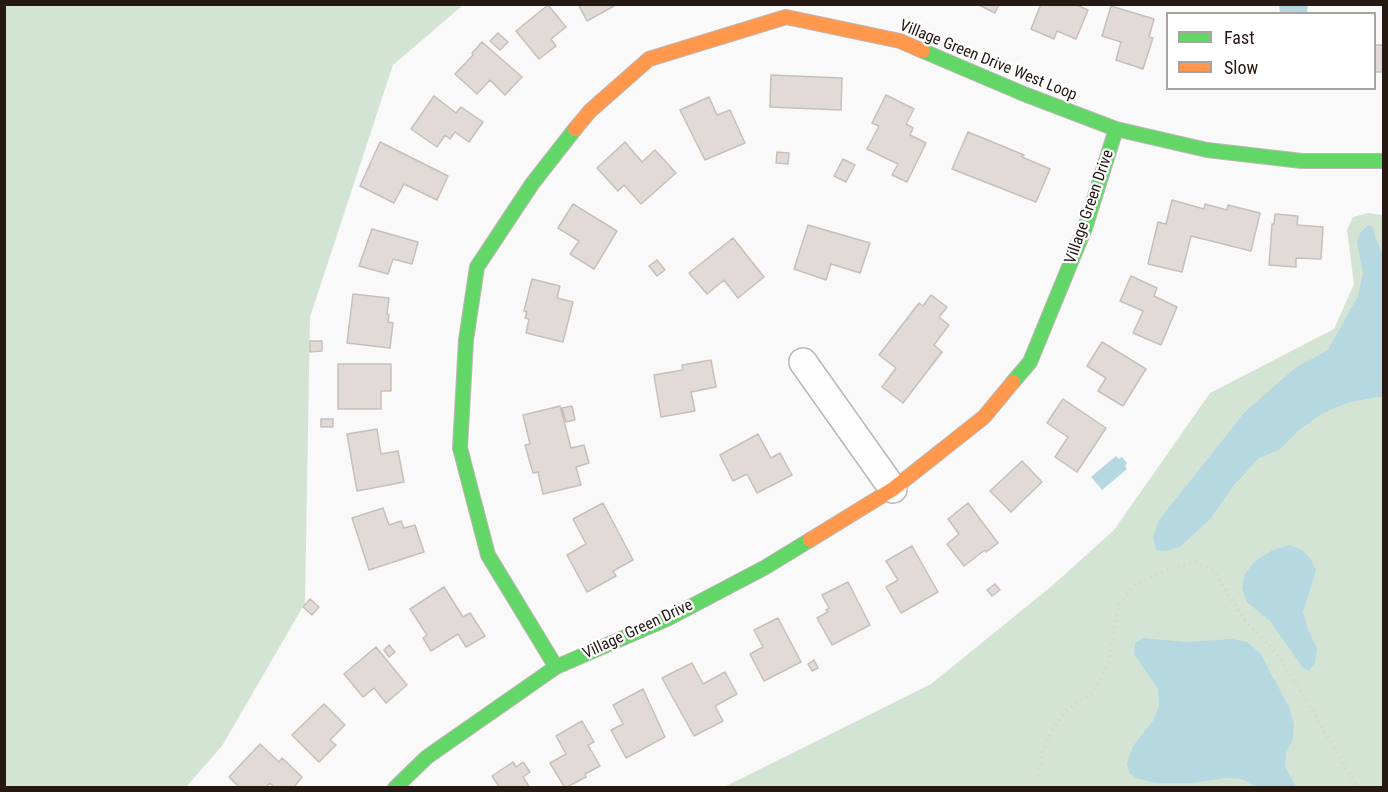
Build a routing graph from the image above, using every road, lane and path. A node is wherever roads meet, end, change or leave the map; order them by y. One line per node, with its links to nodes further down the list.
1 (1116, 129): 2 (street, Village Green Drive); 4 (street, Village Green Drive); 5 (street, Village Green Drive West Loop)
2 (1383, 161)
3 (803, 362): 4 (street)
4 (893, 489): 5 (street, Village Green Drive)
5 (556, 667): 7 (street, Village Green Drive)
6 (1038, 776): 8 (path)
7 (395, 788)
8 (1358, 788)

